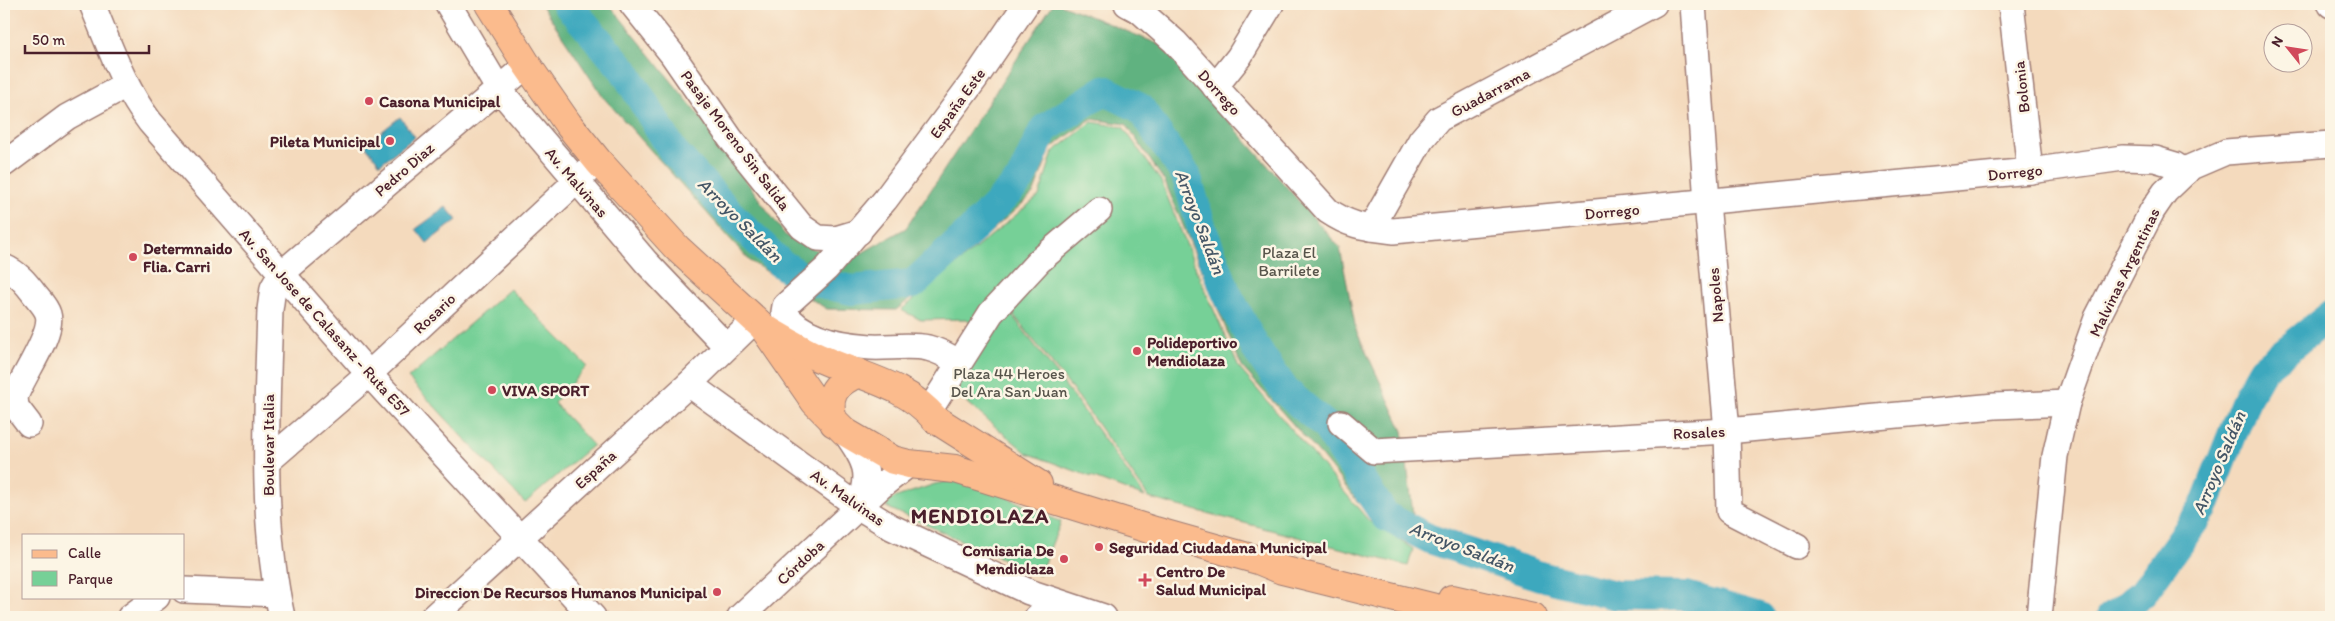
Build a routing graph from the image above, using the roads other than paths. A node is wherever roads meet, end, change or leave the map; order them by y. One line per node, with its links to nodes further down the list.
1 (92, 4): 12 (street, Av. San Jose de Calasanz - Ruta E57)
2 (448, 4): 14 (street, Av. Malvinas)
3 (489, 4): 11 (main road)
4 (632, 4): 24 (street, Pasaje Moreno Sin Salida)
5 (1026, 4): 24 (street, España Este)
6 (1127, 4): 13 (street, Dorrego)
7 (1271, 4): 13 (street)
8 (1654, 4): 23 (street, Guadarrama)
9 (1693, 4): 21 (street, Napoles)
10 (2011, 4): 18 (street, Bolonia)
11 (527, 65): 14 (street, Pedro Diaz); 16 (main road)
12 (126, 85): 17 (street); 26 (street, Av. San Jose de Calasanz - Ruta E57)
13 (1215, 87): 23 (street, Dorrego)
14 (498, 88): 20 (street, Av. Malvinas); 26 (street, Pedro Diaz)
15 (2331, 144): 19 (street, Malvinas Argentinas)
16 (598, 161): 20 (street, Rosario); 27 (main road)
17 (4, 164)
18 (2030, 171): 19 (street, Dorrego); 21 (street, Dorrego)
19 (2186, 172): 33 (street, Malvinas Argentinas)
20 (575, 181): 28 (street, Av. Malvinas); 31 (street, Rosario)
21 (1707, 202): 23 (street, Dorrego); 38 (street, Napoles)
22 (1098, 210): 29 (street)
23 (1371, 228)
24 (859, 232): 29 (street, España Este)
25 (4, 267): 36 (street)
26 (281, 274): 31 (street, Av. San Jose de Calasanz - Ruta E57); 39 (street, Boulevar Italia)
27 (759, 324): 28 (street, España); 30 (main road); 37 (main road)
28 (726, 346): 32 (street, España)
29 (959, 364): 34 (street)
30 (859, 373): 34 (main road); 37 (main road)
31 (369, 374): 39 (street, Rosario); 43 (street, Av. San Jose de Calasanz - Ruta E57)
32 (689, 384): 42 (street, Av. Malvinas); 43 (street, España)
33 (2067, 403): 38 (street, Rosales); 49 (street, Malvinas Argentinas)
34 (932, 415): 40 (main road); 41 (main road)
35 (1341, 423): 38 (street, Rosales)
36 (29, 424)
37 (839, 427): 40 (main road); 42 (street)
38 (1727, 431): 44 (street, Napoles)
39 (266, 462): 48 (street, Boulevar Italia)
40 (909, 464): 41 (main road); 42 (street, Córdoba)
41 (1077, 506): 45 (main road)
42 (859, 507): 50 (street, Av. Malvinas); 54 (street, Córdoba)
43 (520, 537): 52 (street, España); 53 (street, Av. San Jose de Calasanz - Ruta E57)
44 (1797, 546)
45 (1258, 560): 56 (main road); 57 (main road)
46 (185, 590): 48 (street)
47 (156, 598): 51 (street)
48 (280, 606)
49 (2040, 606)
50 (1046, 610): 55 (street, Av. Malvinas)
51 (130, 617)
52 (433, 617)
53 (593, 617)
54 (740, 617)
55 (1104, 617)
56 (1472, 617)
57 (1533, 617)

